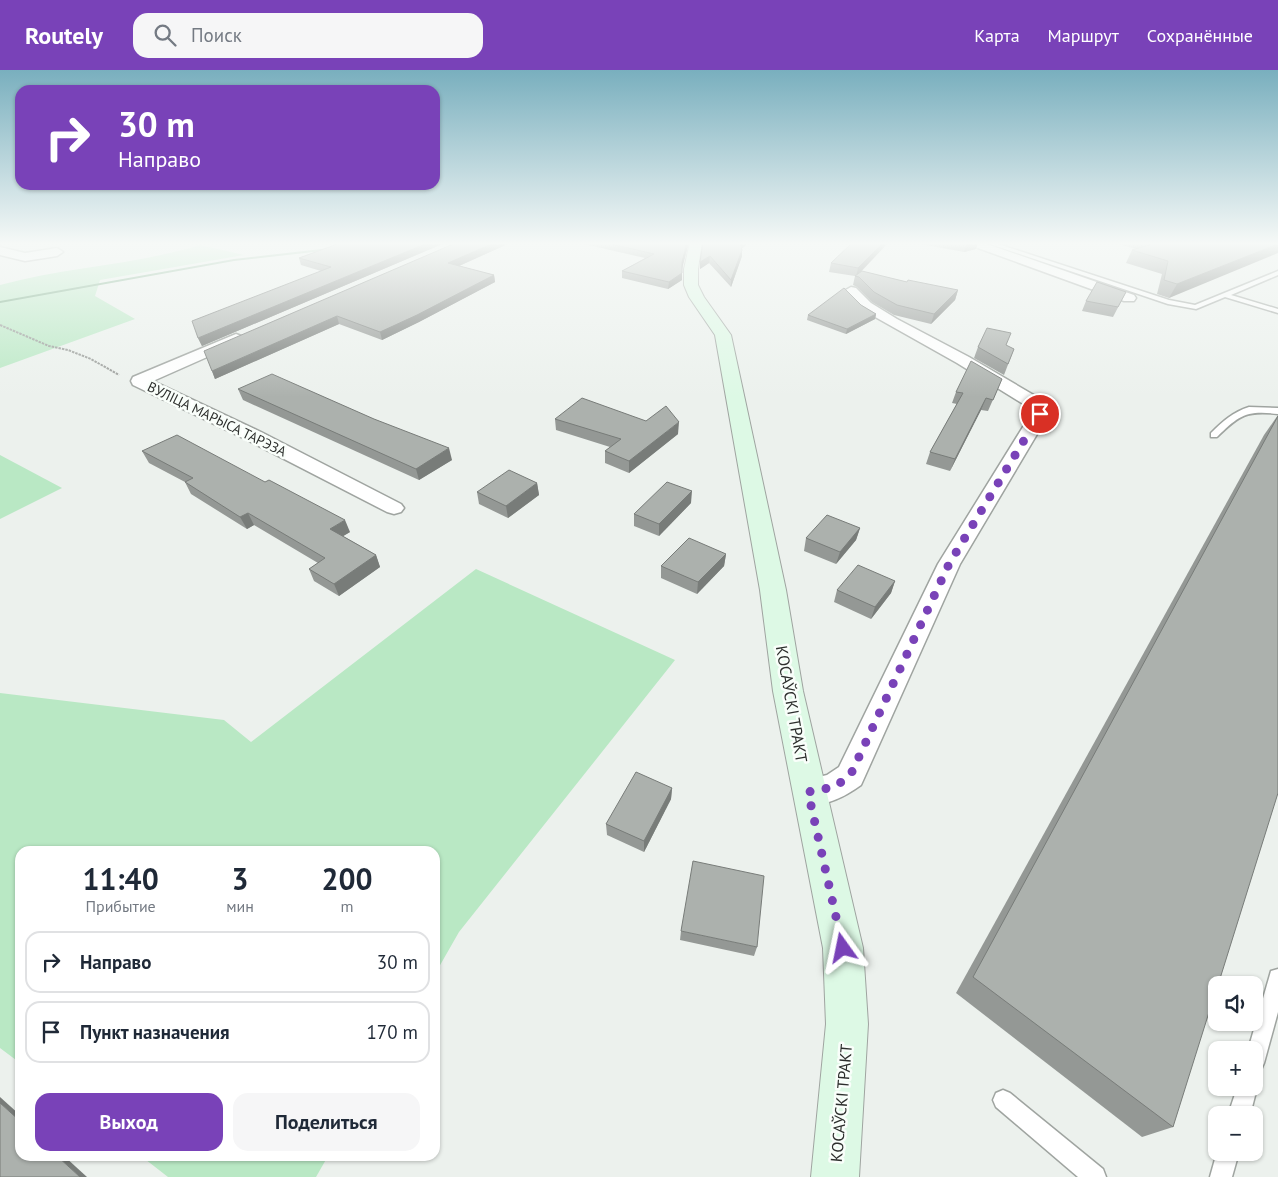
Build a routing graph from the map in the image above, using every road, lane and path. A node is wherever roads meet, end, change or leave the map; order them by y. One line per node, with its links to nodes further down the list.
1 (696, 294): 15 (main road, КОСАЎСКІ ТРАКТ)
2 (854, 294): 15 (street)
3 (1117, 294): 7 (street)
4 (1143, 294): 6 (lane)
5 (1228, 294): 6 (lane)
6 (1225, 295): 8 (lane)
7 (1129, 298)
8 (1278, 310)
9 (0, 325): 11 (path)
10 (246, 334): 11 (street, ВУЛІЦА МАРЫСА ТАРЭЗА)
11 (139, 381): 14 (street, ВУЛІЦА МАРЫСА ТАРЭЗА)
12 (1278, 411): 13 (lane)
13 (1214, 435)
14 (394, 508)
15 (808, 792): 20 (main road, КОСАЎСКІ ТРАКТ)
16 (1278, 978): 17 (lane)
17 (1260, 1041)
18 (1003, 1100): 21 (lane)
19 (1225, 1161): 22 (lane)
20 (835, 1177)
21 (1095, 1177)
22 (1221, 1177)

